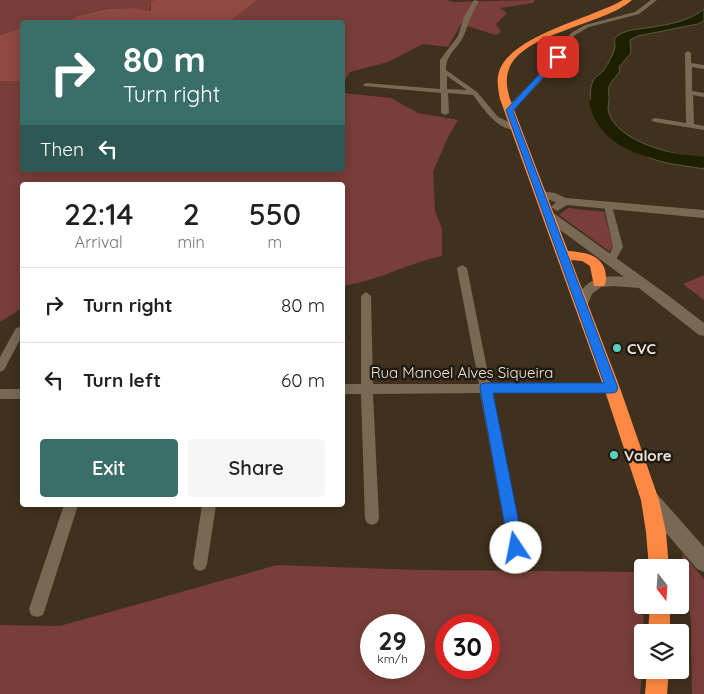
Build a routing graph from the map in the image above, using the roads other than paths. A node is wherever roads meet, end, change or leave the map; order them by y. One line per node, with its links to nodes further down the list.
1 (628, 0): 13 (highway)
2 (654, 0): 13 (street)
3 (476, 1): 7 (street)
4 (688, 53): 5 (street)
5 (689, 65): 6 (street); 11 (street)
6 (704, 67)
7 (443, 71): 9 (street); 10 (street)
8 (366, 85): 9 (street)
9 (443, 90): 10 (street); 14 (street)
10 (475, 93): 17 (street)
11 (690, 93): 12 (street); 16 (street)
12 (704, 95)
13 (509, 110): 17 (highway)
14 (445, 113)
15 (655, 120): 16 (street)
16 (690, 126): 18 (street)
17 (515, 128): 19 (highway)
18 (704, 128)
19 (544, 206): 20 (street); 22 (highway); 23 (street)
20 (608, 206): 21 (street); 23 (street)
21 (704, 214)
22 (563, 255): 25 (highway); 28 (highway)
23 (611, 261): 26 (street)
24 (462, 268): 32 (street)
25 (600, 283): 26 (street); 28 (street)
26 (642, 283): 30 (street)
27 (366, 296): 35 (street)
28 (580, 305): 33 (highway)
29 (20, 331): 31 (street)
30 (704, 331)
31 (0, 367)
32 (486, 388): 33 (street, Rua Manoel Alves Siqueira); 35 (street, Rua Manoel Alves Siqueira); 45 (street)
33 (612, 388): 38 (highway)
34 (345, 389): 35 (street, Rua Manoel Alves Siqueira)
35 (367, 389): 41 (street)
36 (0, 394): 37 (street)
37 (20, 394)
38 (650, 500): 42 (highway); 43 (street)
39 (70, 507): 46 (street)
40 (210, 507): 44 (street)
41 (372, 518)
42 (658, 559)
43 (704, 562)
44 (200, 564)
45 (520, 566)
46 (37, 610)
47 (657, 679): 48 (highway)
48 (656, 694)

